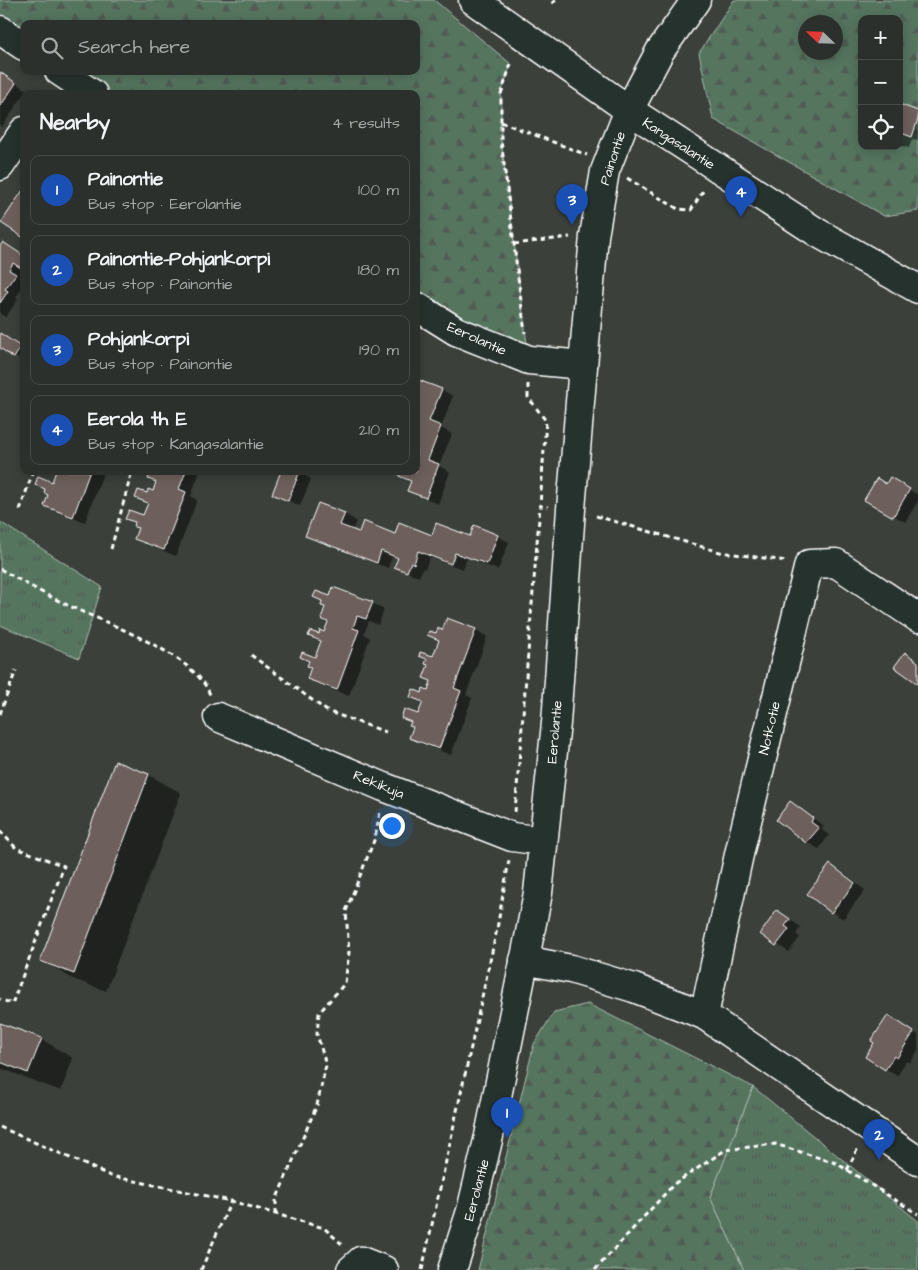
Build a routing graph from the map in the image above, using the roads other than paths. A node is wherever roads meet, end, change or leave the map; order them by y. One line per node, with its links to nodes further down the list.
1 (473, 0): 7 (street, Kangasalantie)
2 (696, 0): 7 (street, Painontie)
3 (0, 30): 4 (street)
4 (20, 43)
5 (57, 80): 6 (street)
6 (83, 90)
7 (629, 110): 10 (street, Kangasalantie); 12 (street, Painontie)
8 (20, 137): 9 (street)
9 (0, 166)
10 (918, 288)
11 (420, 308): 12 (street, Eerolantie)
12 (583, 365): 15 (street, Eerolantie)
13 (918, 618): 17 (street, Notkotie)
14 (218, 717): 15 (street, Rekikuja)
15 (543, 841): 16 (street, Eerolantie)
16 (524, 960): 17 (street); 19 (street, Eerolantie)
17 (704, 1015): 18 (street)
18 (918, 1162)
19 (452, 1270)

